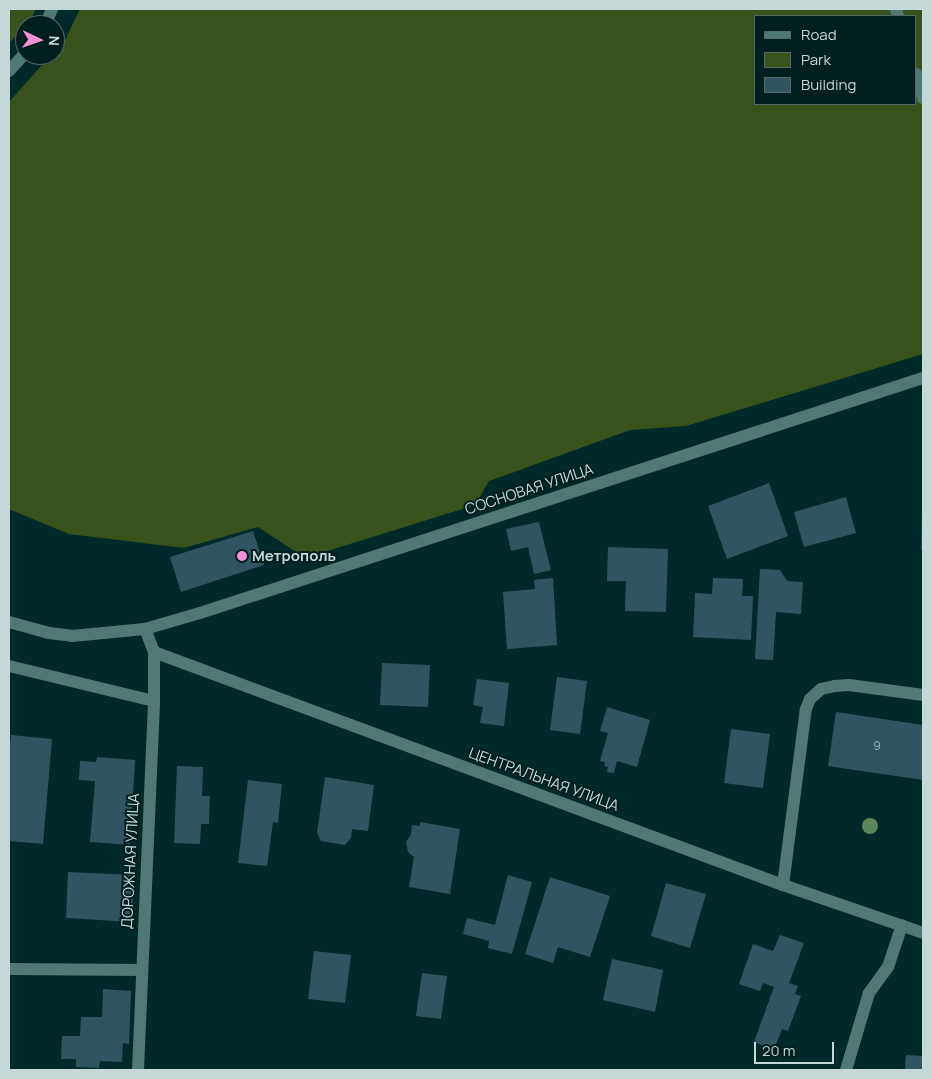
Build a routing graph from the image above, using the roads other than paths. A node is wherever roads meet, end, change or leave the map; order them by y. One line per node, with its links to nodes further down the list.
1 (917, 77): 2 (street)
2 (923, 98)
3 (923, 378): 5 (street, СОСНОВАЯ УЛИЦА)
4 (9, 622): 5 (street)
5 (145, 628): 6 (street)
6 (154, 652): 9 (street, ДОРОЖНАЯ УЛИЦА); 10 (street, ЦЕНТРАЛЬНАЯ УЛИЦА)
7 (9, 666): 9 (street)
8 (920, 693): 10 (street)
9 (154, 701): 14 (street, ДОРОЖНАЯ УЛИЦА)
10 (784, 885): 11 (street, ЦЕНТРАЛЬНАЯ УЛИЦА)
11 (902, 925): 12 (street, ЦЕНТРАЛЬНАЯ УЛИЦА); 16 (street)
12 (923, 933)
13 (9, 969): 14 (street)
14 (142, 970): 15 (street, ДОРОЖНАЯ УЛИЦА)
15 (138, 1070)
16 (846, 1070)

